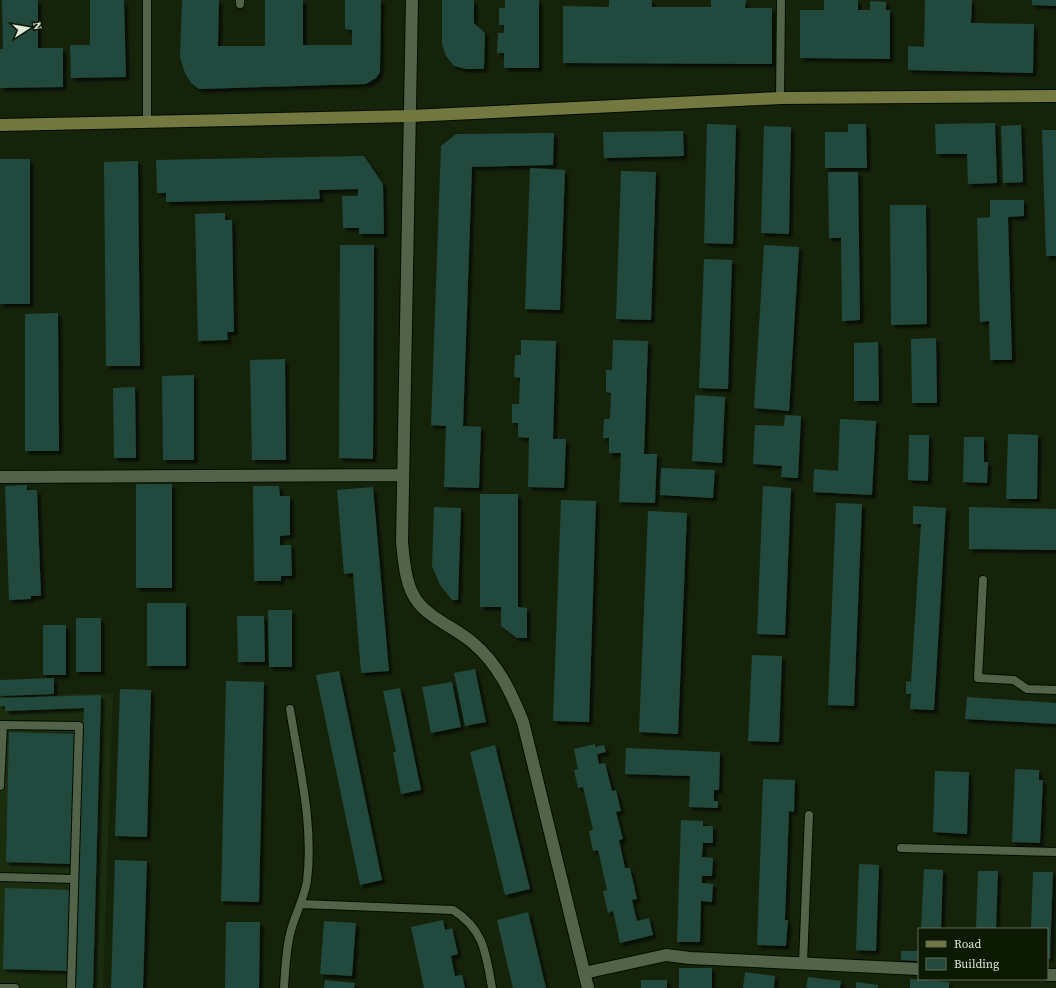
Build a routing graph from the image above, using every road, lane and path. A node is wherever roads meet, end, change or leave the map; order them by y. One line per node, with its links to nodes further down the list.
1 (147, 0): 7 (lane)
2 (412, 0): 6 (street)
3 (780, 0): 5 (lane)
4 (1056, 96): 5 (street)
5 (780, 98): 6 (street)
6 (410, 116): 7 (street); 9 (street)
7 (147, 122): 8 (street)
8 (0, 124)
9 (403, 475): 10 (street); 24 (street)
10 (0, 477)
11 (983, 580): 12 (lane)
12 (1056, 690)
13 (290, 709): 21 (lane)
14 (1, 726): 15 (lane); 20 (lane)
15 (0, 786)
16 (809, 815): 22 (lane)
17 (901, 848): 18 (lane)
18 (1056, 852)
19 (0, 877): 20 (lane)
20 (74, 879): 27 (lane)
21 (301, 904): 28 (lane); 29 (lane)
22 (803, 963): 23 (street); 24 (street)
23 (918, 969)
24 (584, 973): 30 (street)
25 (0, 988): 26 (lane)
26 (15, 988)
27 (71, 988)
28 (284, 988)
29 (492, 988)
30 (588, 988)

